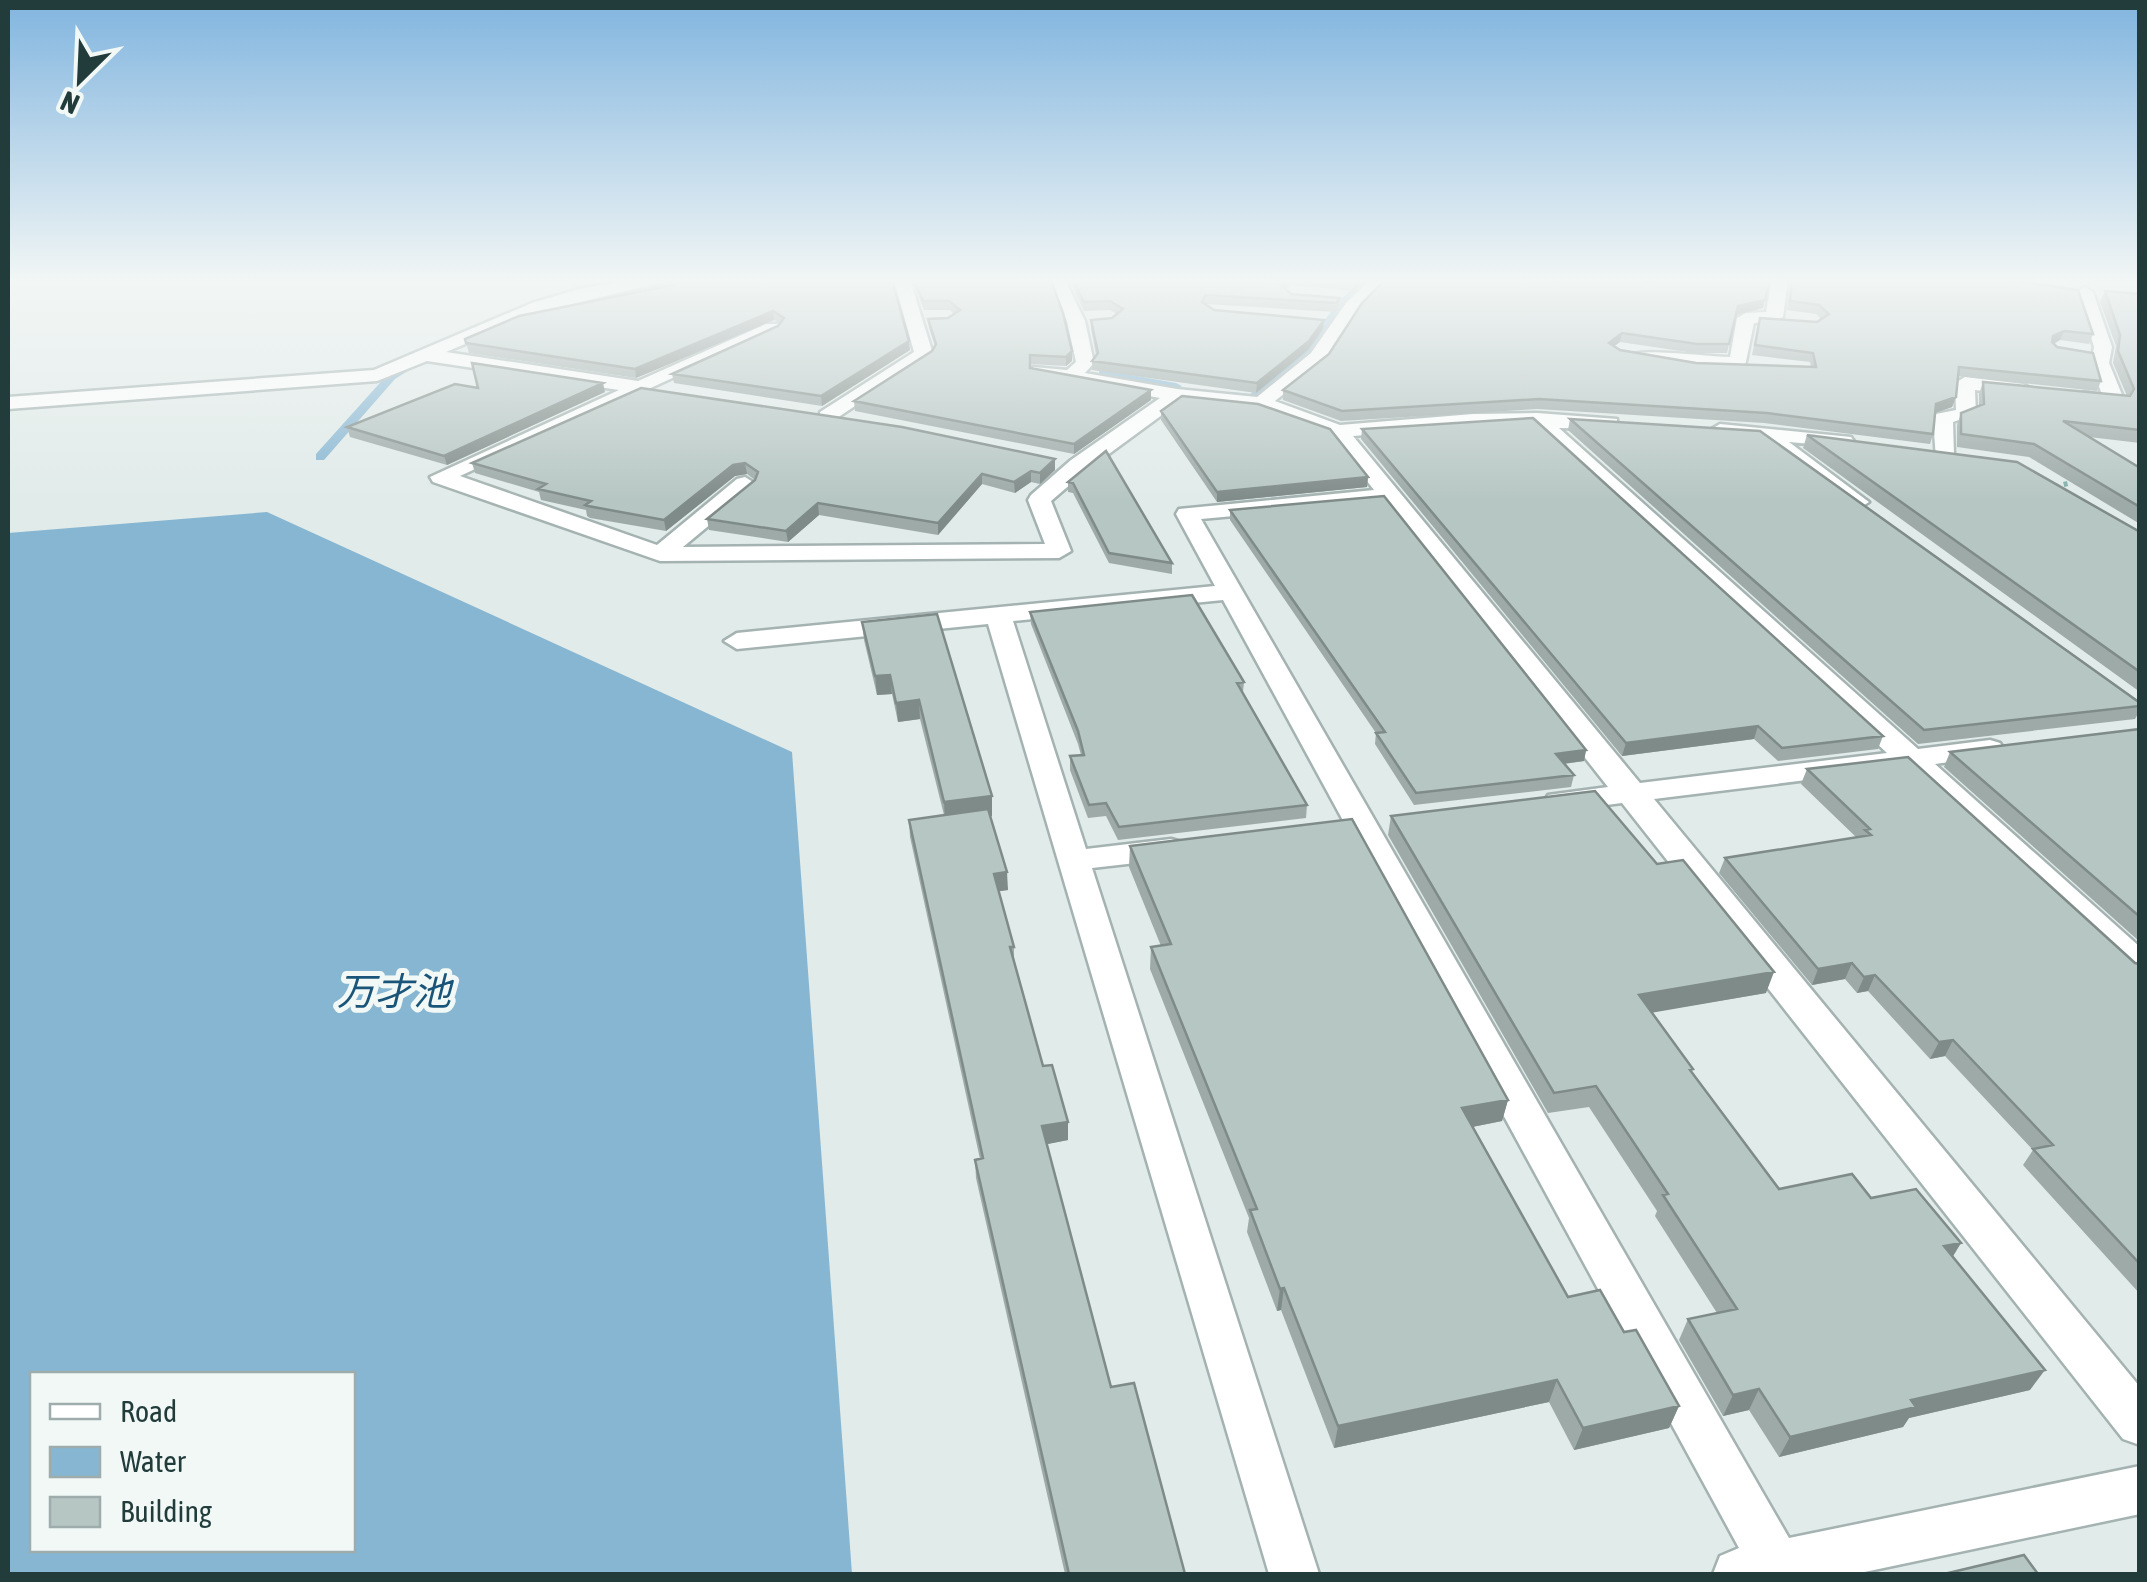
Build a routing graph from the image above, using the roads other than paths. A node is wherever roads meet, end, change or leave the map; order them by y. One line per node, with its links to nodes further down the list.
1 (427, 354): 10 (street)
2 (715, 354): 14 (street)
3 (743, 354): 11 (street)
4 (924, 354): 20 (street)
5 (1084, 354): 13 (street)
6 (1319, 354): 17 (street)
7 (1638, 354): 8 (street)
8 (1747, 354)
9 (2094, 354): 26 (street)
10 (424, 355): 14 (street); 18 (street)
11 (751, 356)
12 (1040, 371): 13 (street)
13 (1072, 376): 16 (street)
14 (639, 388): 15 (street); 32 (street)
15 (676, 393)
16 (1177, 395): 17 (street); 28 (street)
17 (1261, 403): 23 (street)
18 (8, 404)
19 (1537, 418): 21 (street); 23 (street); 37 (street)
20 (865, 422)
21 (1632, 424)
22 (1707, 429): 24 (street)
23 (1338, 430): 30 (street)
24 (1764, 433): 25 (street); 31 (street)
25 (1870, 444)
26 (1944, 454)
27 (1048, 459): 28 (street)
28 (1079, 465): 32 (street)
29 (744, 484): 32 (street)
30 (1388, 494): 33 (street); 38 (street)
31 (1873, 513)
32 (660, 554)
33 (1229, 592): 34 (street); 41 (street)
34 (998, 614): 35 (street); 44 (street)
35 (737, 641)
36 (2027, 744): 37 (street)
37 (1915, 758): 38 (street); 45 (street)
38 (1630, 793): 39 (street); 46 (street)
39 (1534, 805)
40 (1398, 822): 41 (street)
41 (1360, 826): 42 (street); 48 (street)
42 (1322, 831)
43 (1208, 844): 44 (street)
44 (1074, 860): 49 (street)
45 (2140, 967)
46 (2140, 1424)
47 (2140, 1490): 48 (street)
48 (1765, 1572)
49 (1294, 1574)

